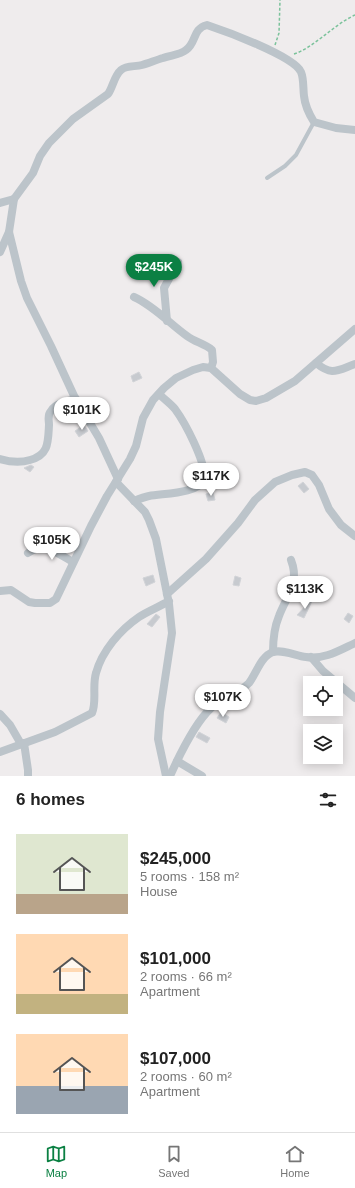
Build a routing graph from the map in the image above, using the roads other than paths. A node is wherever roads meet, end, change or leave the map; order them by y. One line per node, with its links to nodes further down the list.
1 (314, 122): 2 (street); 3 (lane); 4 (street)
2 (355, 130)
3 (267, 178)
4 (14, 200): 5 (street); 6 (street)
5 (0, 203)
6 (10, 232): 7 (street); 16 (street)
7 (0, 252)
8 (178, 262): 10 (street)
9 (134, 297): 10 (street)
10 (167, 321): 14 (street)
11 (355, 329): 12 (street)
12 (316, 363): 13 (street); 14 (street)
13 (355, 364)
14 (211, 368): 15 (street)
15 (159, 394): 18 (street); 19 (street)
16 (76, 399): 17 (street); 18 (street)
17 (0, 459)
18 (117, 480): 19 (street); 23 (street)
19 (134, 501): 25 (street)
20 (355, 536): 25 (street)
21 (28, 552): 23 (street)
22 (291, 560): 27 (street)
23 (73, 562): 24 (street)
24 (0, 591)
25 (168, 597): 31 (street); 35 (street)
26 (355, 643): 28 (street)
27 (273, 652): 28 (street); 33 (street)
28 (311, 657): 29 (street)
29 (355, 698)
30 (0, 714): 31 (street)
31 (23, 744): 32 (street); 34 (street)
32 (0, 752)
33 (177, 761): 36 (street); 37 (street)
34 (29, 775)
35 (166, 776)
36 (170, 776)
37 (202, 776)

